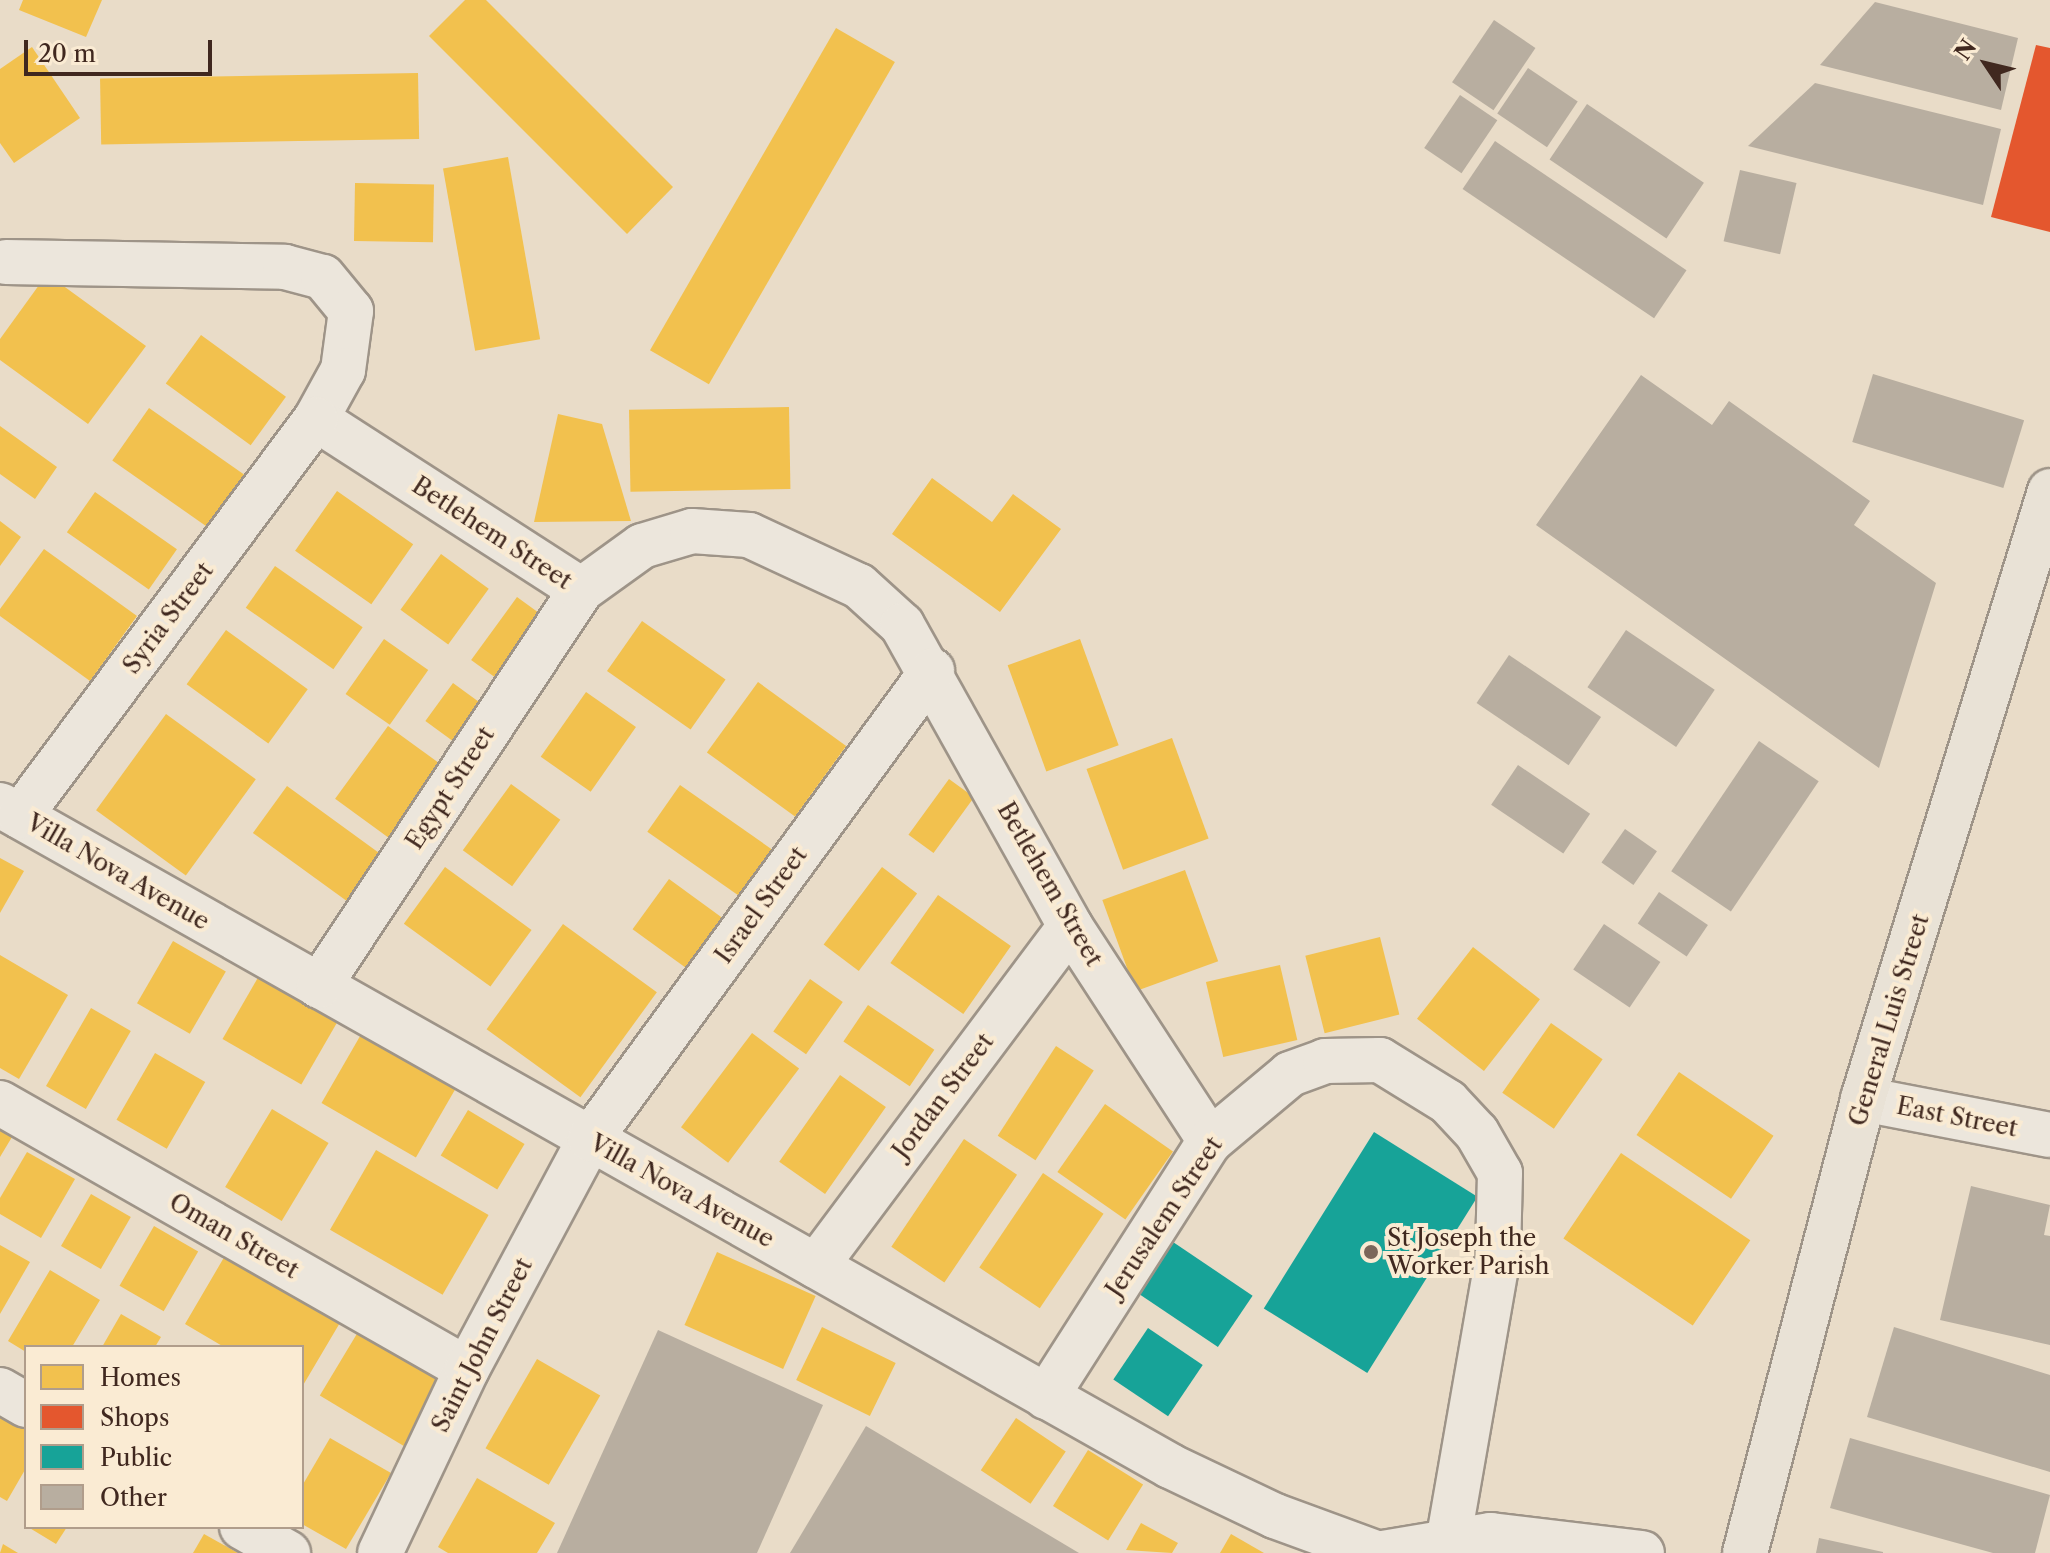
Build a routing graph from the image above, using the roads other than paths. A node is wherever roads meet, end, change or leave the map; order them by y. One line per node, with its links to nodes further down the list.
1 (2, 261): 2 (street)
2 (316, 419): 4 (street, Betlehem Street); 6 (street, Syria Street)
3 (2050, 491): 9 (main road, General Luis Street)
4 (581, 590): 5 (street, Betlehem Street); 8 (street, Egypt Street)
5 (932, 671): 7 (street, Betlehem Street); 12 (street, Israel Street)
6 (10, 811): 8 (street, Villa Nova Avenue)
7 (1070, 926): 13 (street, Betlehem Street); 14 (street, Jordan Street)
8 (319, 986): 12 (street, Villa Nova Avenue)
9 (1863, 1099): 11 (street, East Street); 26 (main road, General Luis Street)
10 (0, 1103): 15 (street, Oman Street)
11 (2050, 1135)
12 (590, 1139): 14 (street, Villa Nova Avenue); 15 (street, Saint John Street)
13 (1210, 1141): 17 (street, Jerusalem Street); 20 (street, Jerusalem Street)
14 (816, 1266): 17 (street, Villa Nova Avenue)
15 (467, 1369): 22 (street, Saint John Street)
16 (0, 1390): 18 (street)
17 (1046, 1397): 23 (street, Villa Nova Avenue)
18 (24, 1404)
19 (246, 1529): 21 (street)
20 (1448, 1546): 24 (street); 25 (street)
21 (288, 1553)
22 (380, 1553)
23 (1376, 1553)
24 (1383, 1553)
25 (1642, 1553)
26 (1745, 1553)

